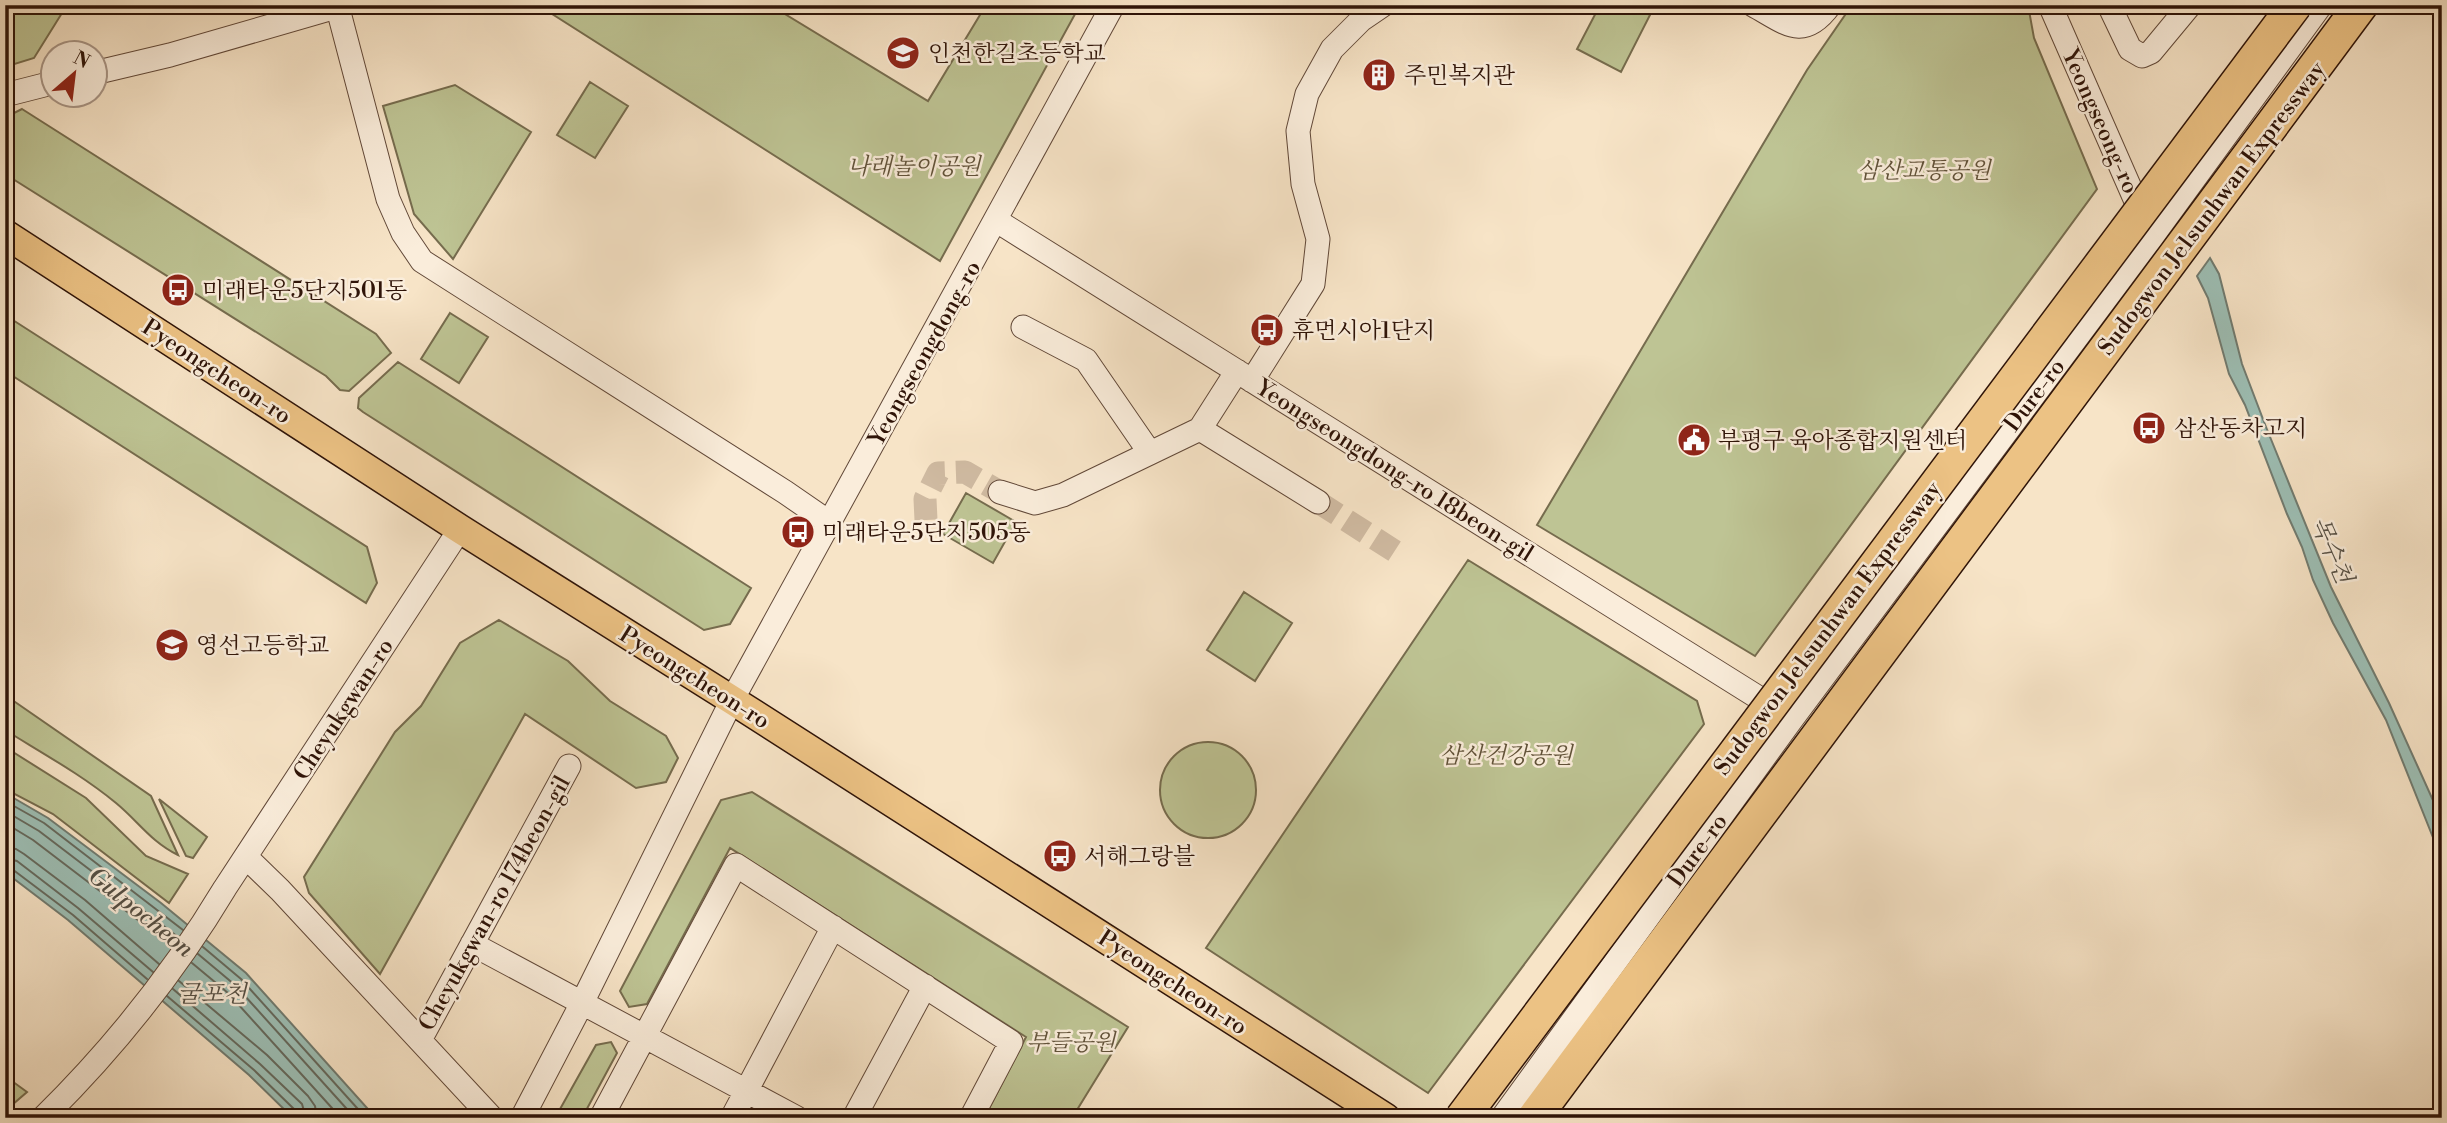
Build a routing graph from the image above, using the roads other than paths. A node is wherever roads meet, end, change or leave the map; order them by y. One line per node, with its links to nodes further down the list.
1 (343, 5): 12 (street)
2 (1113, 5): 16 (street, Yeongseongdong-ro)
3 (1383, 5): 20 (street)
4 (1753, 5): 5 (street)
5 (1830, 5)
6 (2050, 5): 18 (street, Yeongseong-ro)
7 (2109, 5): 8 (street)
8 (2190, 5)
9 (2295, 5): 47 (highway, Sudogwon Je1sunhwan Expressway, bridge)
10 (2321, 5): 18 (street, Dure-ro)
11 (2361, 5): 49 (highway, Sudogwon Je1sunhwan Expressway)
12 (337, 6): 13 (street); 25 (street)
13 (108, 70)
14 (38, 87): 15 (street)
15 (5, 95)
16 (997, 221): 20 (street, Yeongseongdong-ro 18beon-gil); 25 (street, Yeongseongdong-ro)
17 (5, 233): 26 (main road, Pyeongcheon-ro)
18 (2151, 238): 28 (street, Dure-ro)
19 (1023, 327): 22 (street)
20 (1244, 376): 21 (street); 28 (street, Yeongseongdong-ro 18beon-gil)
21 (1200, 429): 22 (street); 24 (street)
22 (1150, 453): 23 (street)
23 (1000, 492)
24 (1318, 502)
25 (830, 523): 27 (street, Yeongseongdong-ro)
26 (460, 529): 27 (main road, Pyeongcheon-ro); 30 (street, Cheyukgwan-ro)
27 (732, 700): 34 (street, Yeongseongdong-ro); 46 (main road, Pyeongcheon-ro)
28 (1793, 719): 48 (street, Dure-ro)
29 (569, 766): 32 (street, Cheyukgwan-ro 174beon-gil)
30 (246, 857): 36 (street, Cheyukgwan-ro 174beon-gil); 38 (street, Cheyukgwan-ro)
31 (833, 927): 33 (street); 35 (street); 37 (street)
32 (472, 944): 34 (street); 36 (street, Cheyukgwan-ro 174beon-gil)
33 (925, 986): 44 (street); 45 (street)
34 (582, 1003): 35 (street); 40 (street, Yeongseongdong-ro)
35 (645, 1037): 37 (street); 41 (street)
36 (419, 1040): 39 (street, Cheyukgwan-ro 174beon-gil)
37 (746, 1091): 42 (street); 43 (street)
38 (43, 1118)
39 (492, 1118)
40 (522, 1118)
41 (601, 1118)
42 (732, 1118)
43 (797, 1118)
44 (854, 1118)
45 (971, 1118)
46 (1386, 1118)
47 (1462, 1118)
48 (1502, 1118)
49 (1534, 1118)

